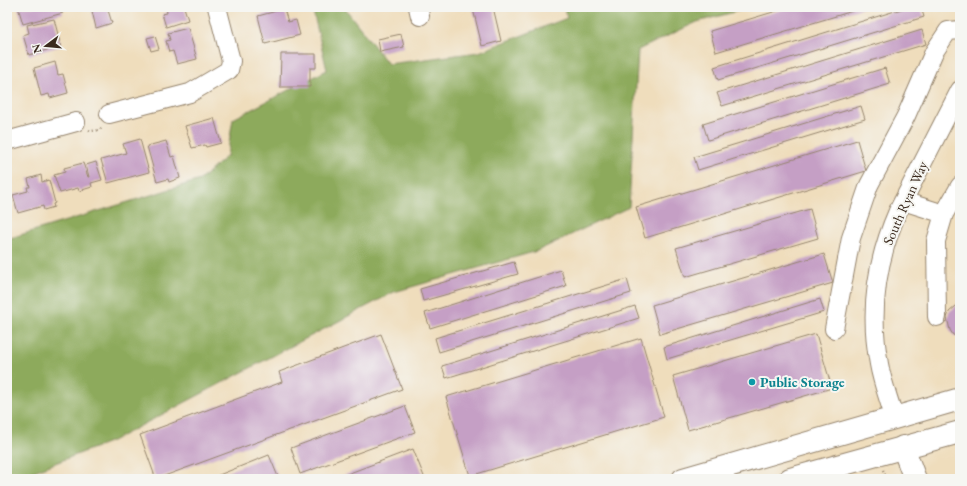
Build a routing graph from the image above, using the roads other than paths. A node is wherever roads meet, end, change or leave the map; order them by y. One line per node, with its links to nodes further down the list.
1 (217, 7): 5 (street)
2 (960, 30): 12 (street)
3 (960, 90): 4 (street, South Ryan Way)
4 (956, 110): 9 (street, South Ryan Way)
5 (109, 114)
6 (76, 122): 7 (street)
7 (8, 136)
8 (960, 186): 10 (street)
9 (903, 201): 10 (street); 14 (street, South Ryan Way)
10 (944, 214): 11 (street)
11 (937, 317)
12 (834, 329)
13 (960, 399): 14 (main road)
14 (894, 417): 16 (main road); 17 (main road)
15 (960, 432): 16 (main road)
16 (903, 447): 18 (main road); 19 (main road)
17 (683, 479)
18 (790, 479)
19 (915, 479)

